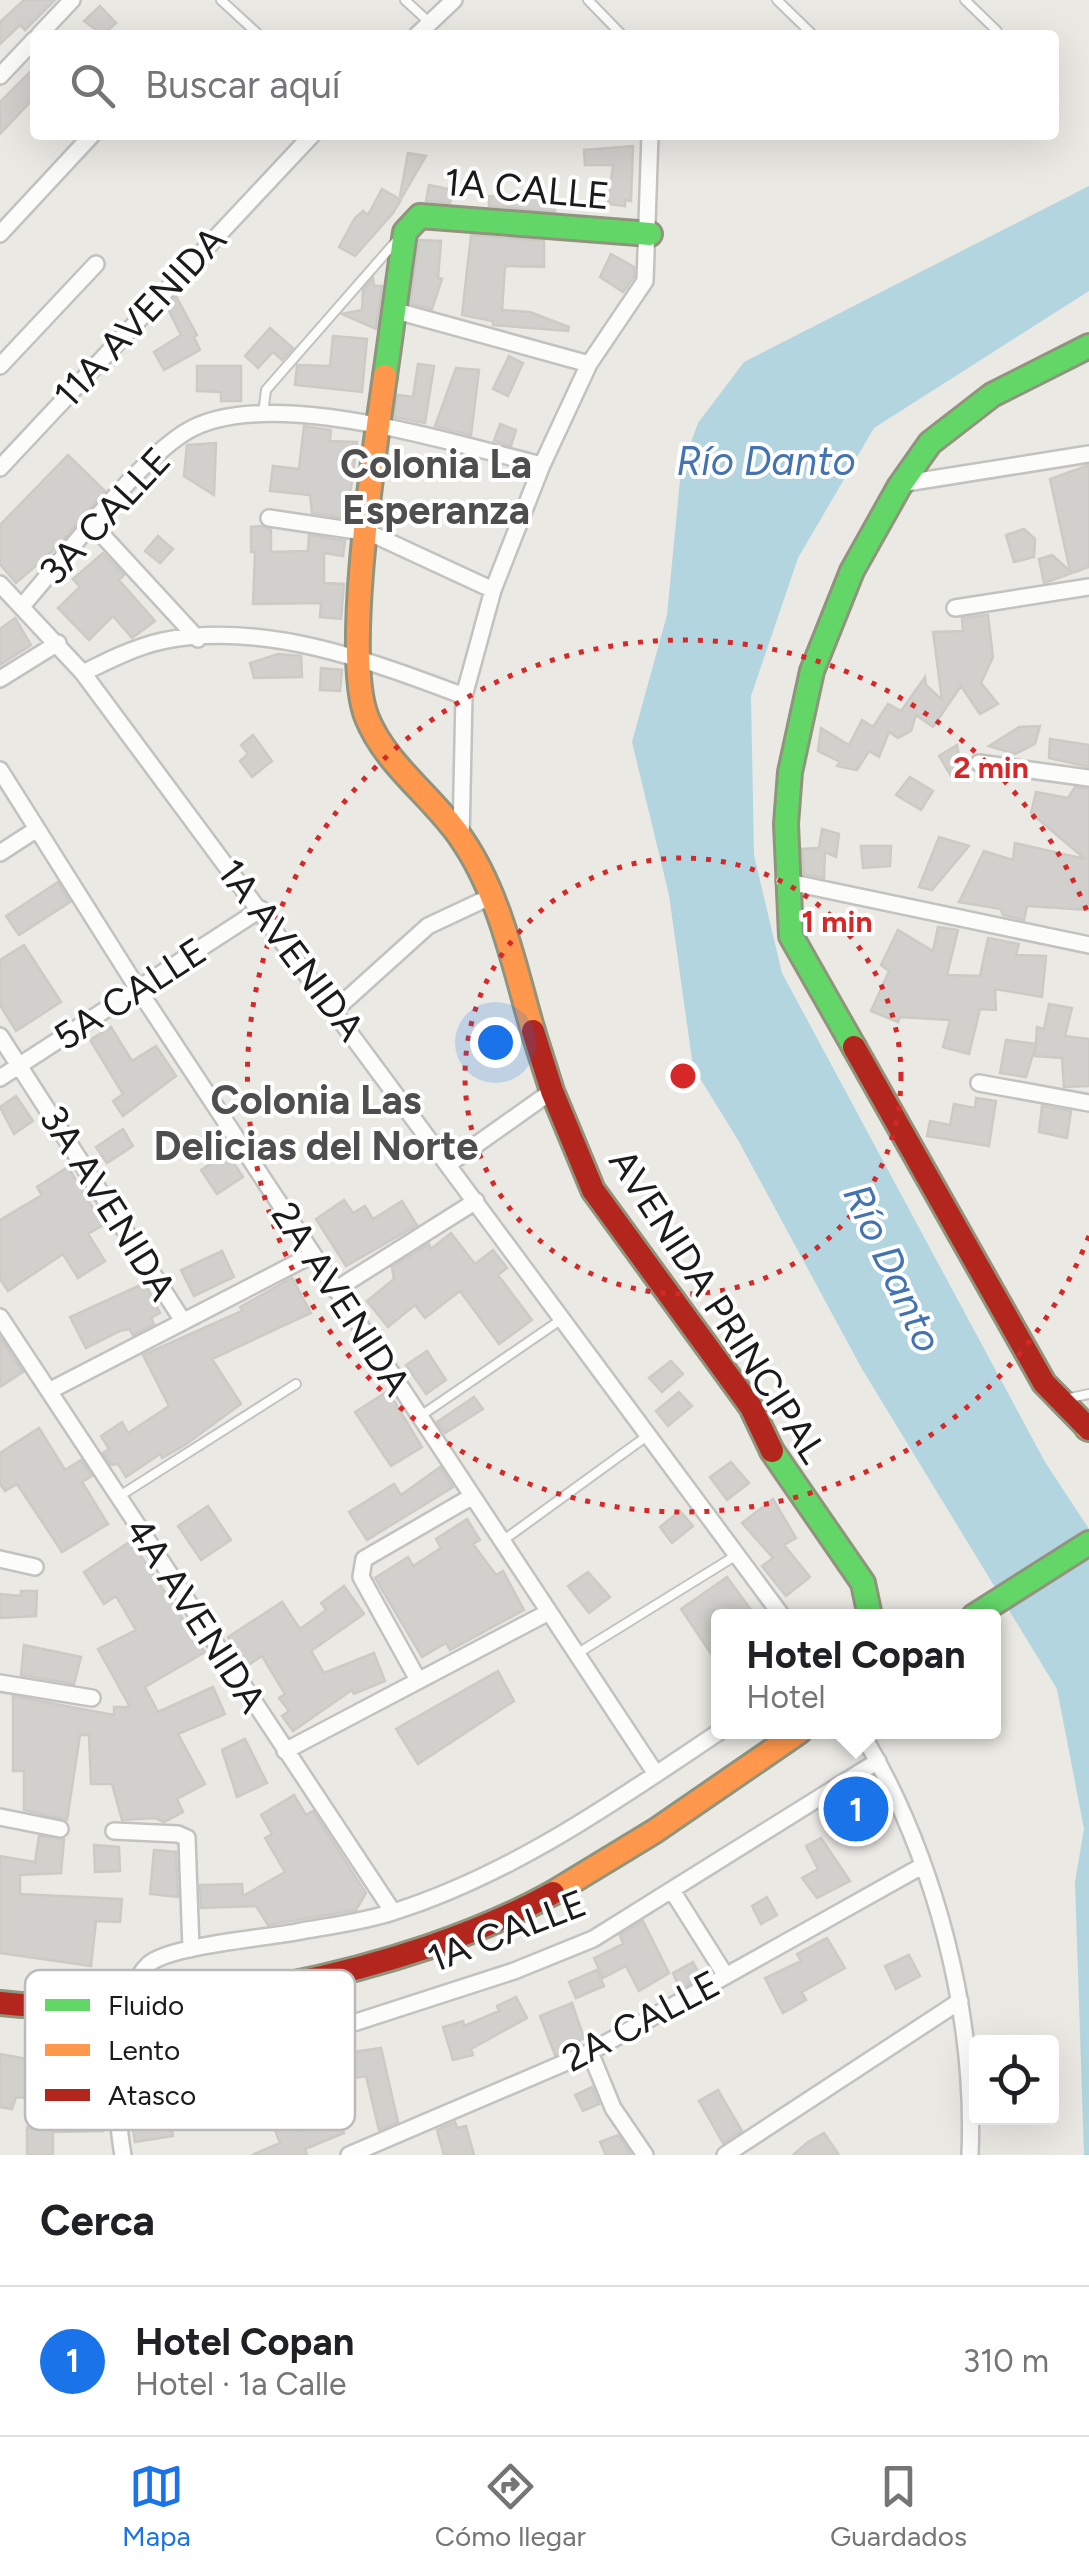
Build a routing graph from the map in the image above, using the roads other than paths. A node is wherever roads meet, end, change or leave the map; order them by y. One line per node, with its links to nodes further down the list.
1 (72, 0): 9 (street)
2 (221, 0): 10 (lane)
3 (405, 0): 8 (lane)
4 (454, 0): 8 (street)
5 (588, 0): 12 (lane)
6 (778, 0): 13 (lane)
7 (965, 0): 14 (lane)
8 (430, 23): 11 (street)
9 (44, 30)
10 (254, 30)
11 (422, 30)
12 (617, 30)
13 (808, 30)
14 (995, 30)
15 (30, 44): 16 (street)
16 (0, 76)
17 (87, 140): 21 (street)
18 (307, 140): 32 (street, 11A AVENIDA)
19 (650, 140): 22 (street)
20 (405, 232): 22 (street, 1A CALLE); 24 (street, AVENIDA PRINCIPAL); 28 (lane)
21 (0, 234)
22 (650, 234): 26 (street)
23 (96, 264): 27 (street)
24 (393, 310): 26 (street); 29 (street, AVENIDA PRINCIPAL)
25 (1089, 346): 33 (street)
26 (589, 364): 31 (street)
27 (0, 366)
28 (263, 414): 29 (street, 3A CALLE); 35 (street, 3A CALLE)
29 (378, 424): 31 (street, 3A CALLE); 36 (street, AVENIDA PRINCIPAL)
30 (1089, 454): 33 (street)
31 (542, 465): 39 (street)
32 (0, 468)
33 (900, 484): 54 (street)
34 (269, 518): 36 (street)
35 (93, 526): 40 (street, 3A CALLE); 42 (street)
36 (370, 532): 39 (street); 44 (street, AVENIDA PRINCIPAL)
37 (0, 584): 40 (street, 1A AVENIDA)
38 (1089, 587): 41 (street)
39 (493, 590): 47 (street)
40 (22, 606): 43 (street, 1A AVENIDA)
41 (955, 608)
42 (198, 639): 44 (street); 45 (street)
43 (58, 643): 45 (street, 1A AVENIDA); 46 (street)
44 (356, 655): 47 (street); 52 (street, AVENIDA PRINCIPAL)
45 (83, 673): 56 (street, 1A AVENIDA)
46 (0, 680)
47 (464, 696): 52 (street)
48 (979, 762): 50 (street)
49 (0, 770): 51 (street, 2A AVENIDA)
50 (1089, 778)
51 (36, 829): 53 (street); 58 (street, 2A AVENIDA)
52 (461, 838): 55 (street, AVENIDA PRINCIPAL)
53 (0, 853)
54 (784, 881): 57 (street); 76 (street)
55 (492, 896): 59 (street); 64 (street, AVENIDA PRINCIPAL)
56 (261, 909): 58 (street, 5A CALLE); 59 (street, 1A AVENIDA)
57 (1089, 944)
58 (138, 989): 61 (street, 5A CALLE); 68 (street, 2A AVENIDA)
59 (336, 1009): 66 (street, 1A AVENIDA)
60 (0, 1036): 61 (street, 3A AVENIDA)
61 (20, 1065): 62 (street, 5A CALLE); 72 (street, 3A AVENIDA)
62 (0, 1078)
63 (979, 1083): 65 (street)
64 (552, 1092): 66 (street); 88 (street, AVENIDA PRINCIPAL)
65 (1089, 1103)
66 (449, 1164): 67 (street, 1A AVENIDA)
67 (476, 1201): 69 (street); 71 (street, 1A AVENIDA)
68 (312, 1255): 69 (street, 2A AVENIDA); 72 (street)
69 (335, 1290): 77 (street, 2A AVENIDA)
70 (0, 1317): 74 (street, 4A AVENIDA)
71 (562, 1319): 77 (lane); 79 (street, 1A AVENIDA)
72 (184, 1321): 74 (street)
73 (296, 1384): 80 (lane)
74 (49, 1391): 80 (street, 4A AVENIDA)
75 (1089, 1394): 76 (lane)
76 (1060, 1400): 78 (street)
77 (419, 1417): 81 (street, 2A AVENIDA)
78 (1088, 1428)
79 (648, 1436): 82 (lane); 84 (street, 1A AVENIDA)
80 (118, 1496): 98 (street, 4A AVENIDA)
81 (472, 1498): 82 (street, 2A AVENIDA); 92 (street)
82 (501, 1542): 90 (street, 2A AVENIDA)
83 (1089, 1543): 89 (street)
84 (735, 1556): 87 (street, 1A AVENIDA); 91 (lane)
85 (0, 1559): 86 (street)
86 (35, 1567)
87 (777, 1609)
88 (869, 1609)
89 (985, 1609)
90 (547, 1613): 91 (street, 2A AVENIDA); 92 (street)
91 (575, 1655): 100 (street, 2A AVENIDA)
92 (416, 1678): 98 (street)
93 (0, 1683): 94 (street)
94 (92, 1698)
95 (711, 1737): 100 (street, 1A CALLE)
96 (789, 1739): 109 (street)
97 (865, 1739): 99 (street)
98 (285, 1750): 106 (street, 4A AVENIDA)
99 (878, 1761): 104 (street); 105 (street, 1A CALLE)
100 (656, 1774): 106 (street, 1A CALLE)
101 (0, 1817): 102 (street)
102 (60, 1829)
103 (114, 1831): 107 (street)
104 (922, 1866): 110 (street, 2A CALLE); 111 (street)
105 (673, 1892): 110 (street); 114 (street, 1A CALLE)
106 (393, 1912): 107 (street, 1A CALLE)
107 (191, 1949): 108 (street, 1A CALLE)
108 (145, 1970)
109 (349, 1970)
110 (726, 1976): 115 (street, 2A CALLE)
111 (960, 2001): 120 (street); 121 (street)
112 (0, 2003): 113 (street)
113 (25, 2003)
114 (355, 2022)
115 (590, 2052): 118 (street, 2A CALLE); 119 (street)
116 (120, 2130): 117 (street)
117 (123, 2155)
118 (349, 2155)
119 (645, 2155)
120 (725, 2155)
121 (970, 2155)

